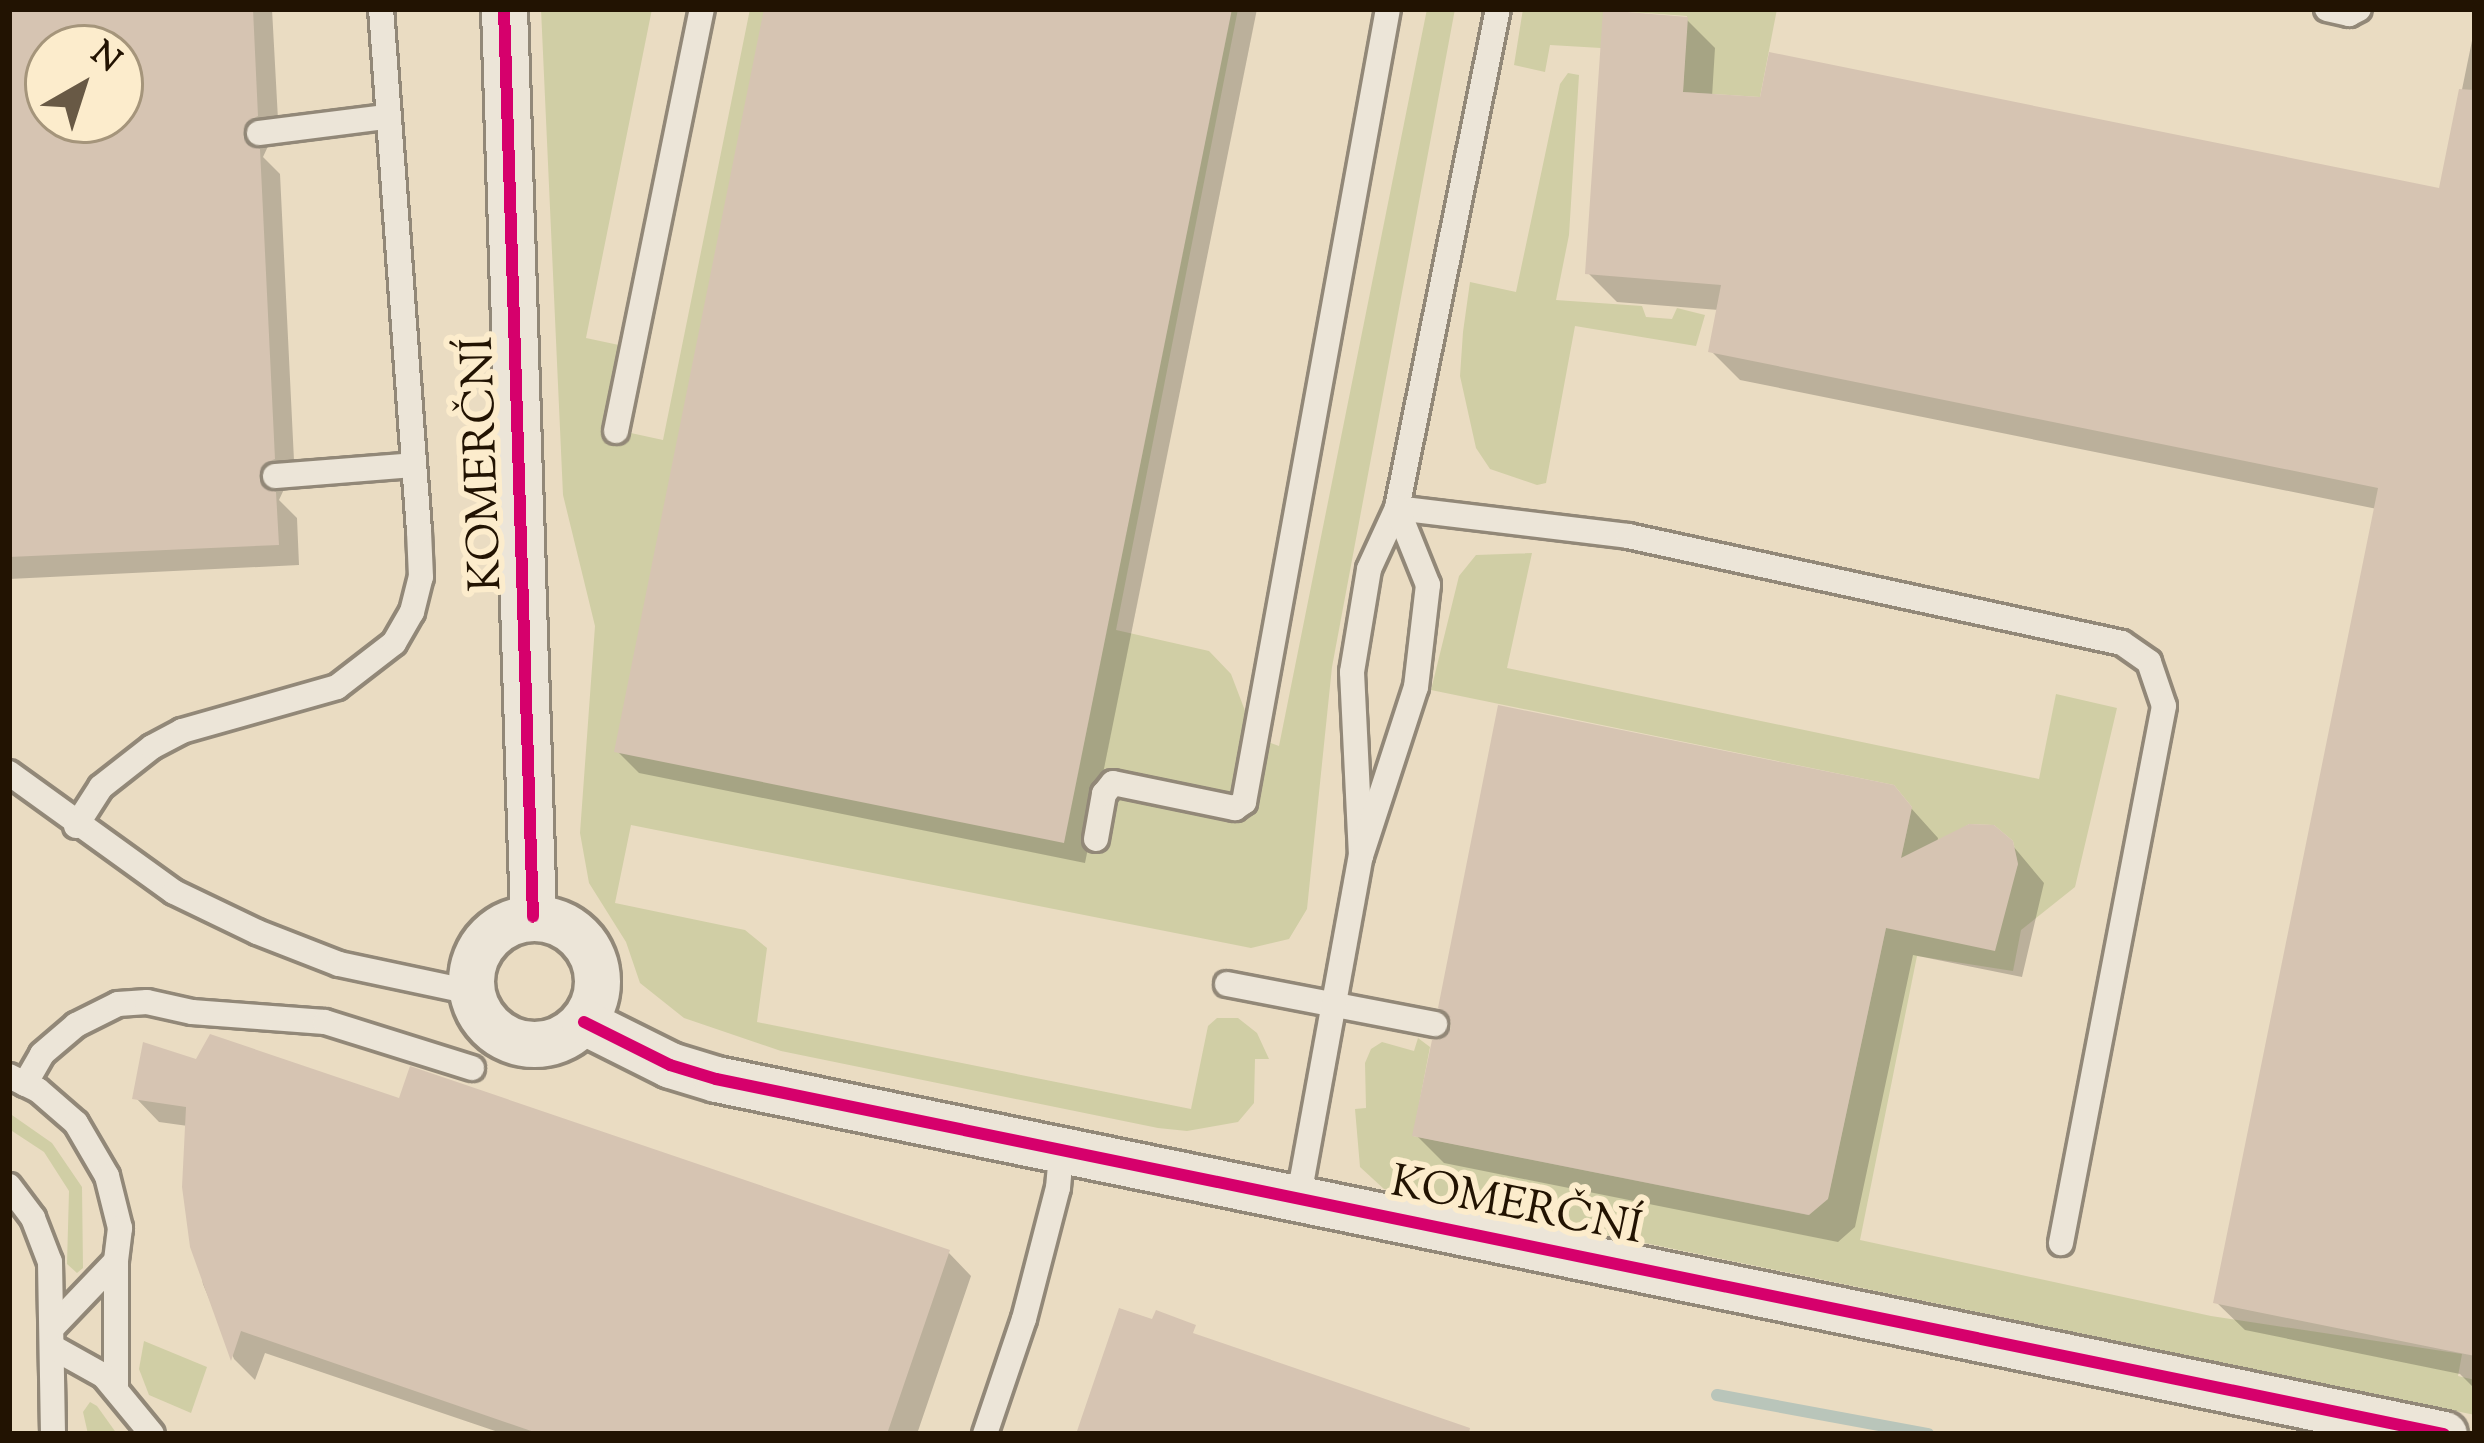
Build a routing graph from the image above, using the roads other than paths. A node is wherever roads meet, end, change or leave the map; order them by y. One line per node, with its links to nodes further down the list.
1 (381, 9): 8 (lane)
2 (504, 9): 18 (street, KOMERČNÍ)
3 (702, 9): 10 (lane)
4 (1388, 9): 16 (lane)
5 (1498, 9): 13 (lane)
6 (2327, 9): 7 (lane)
7 (2360, 9)
8 (386, 117): 9 (lane); 11 (lane)
9 (259, 133)
10 (616, 431)
11 (414, 465): 12 (lane); 15 (lane)
12 (275, 476)
13 (1397, 508): 17 (lane); 17 (lane); 29 (lane)
14 (9, 773): 15 (lane)
15 (76, 826): 20 (lane)
16 (1096, 838)
17 (1361, 856): 21 (lane)
18 (533, 917): 20 (street); 22 (street)
19 (1227, 984): 21 (lane)
20 (471, 992): 22 (street)
21 (1332, 1006): 23 (lane); 28 (lane)
22 (584, 1022): 26 (street, KOMERČNÍ)
23 (1435, 1024)
24 (472, 1068): 25 (lane)
25 (17, 1080): 30 (lane)
26 (1061, 1153): 28 (street, KOMERČNÍ); 35 (lane)
27 (9, 1186): 31 (lane)
28 (1298, 1201): 36 (street, KOMERČNÍ)
29 (2061, 1243)
30 (116, 1262): 31 (lane); 32 (lane)
31 (53, 1338): 32 (lane); 33 (lane)
32 (116, 1389): 34 (lane)
33 (53, 1434)
34 (152, 1434)
35 (985, 1434)
36 (2444, 1434)

